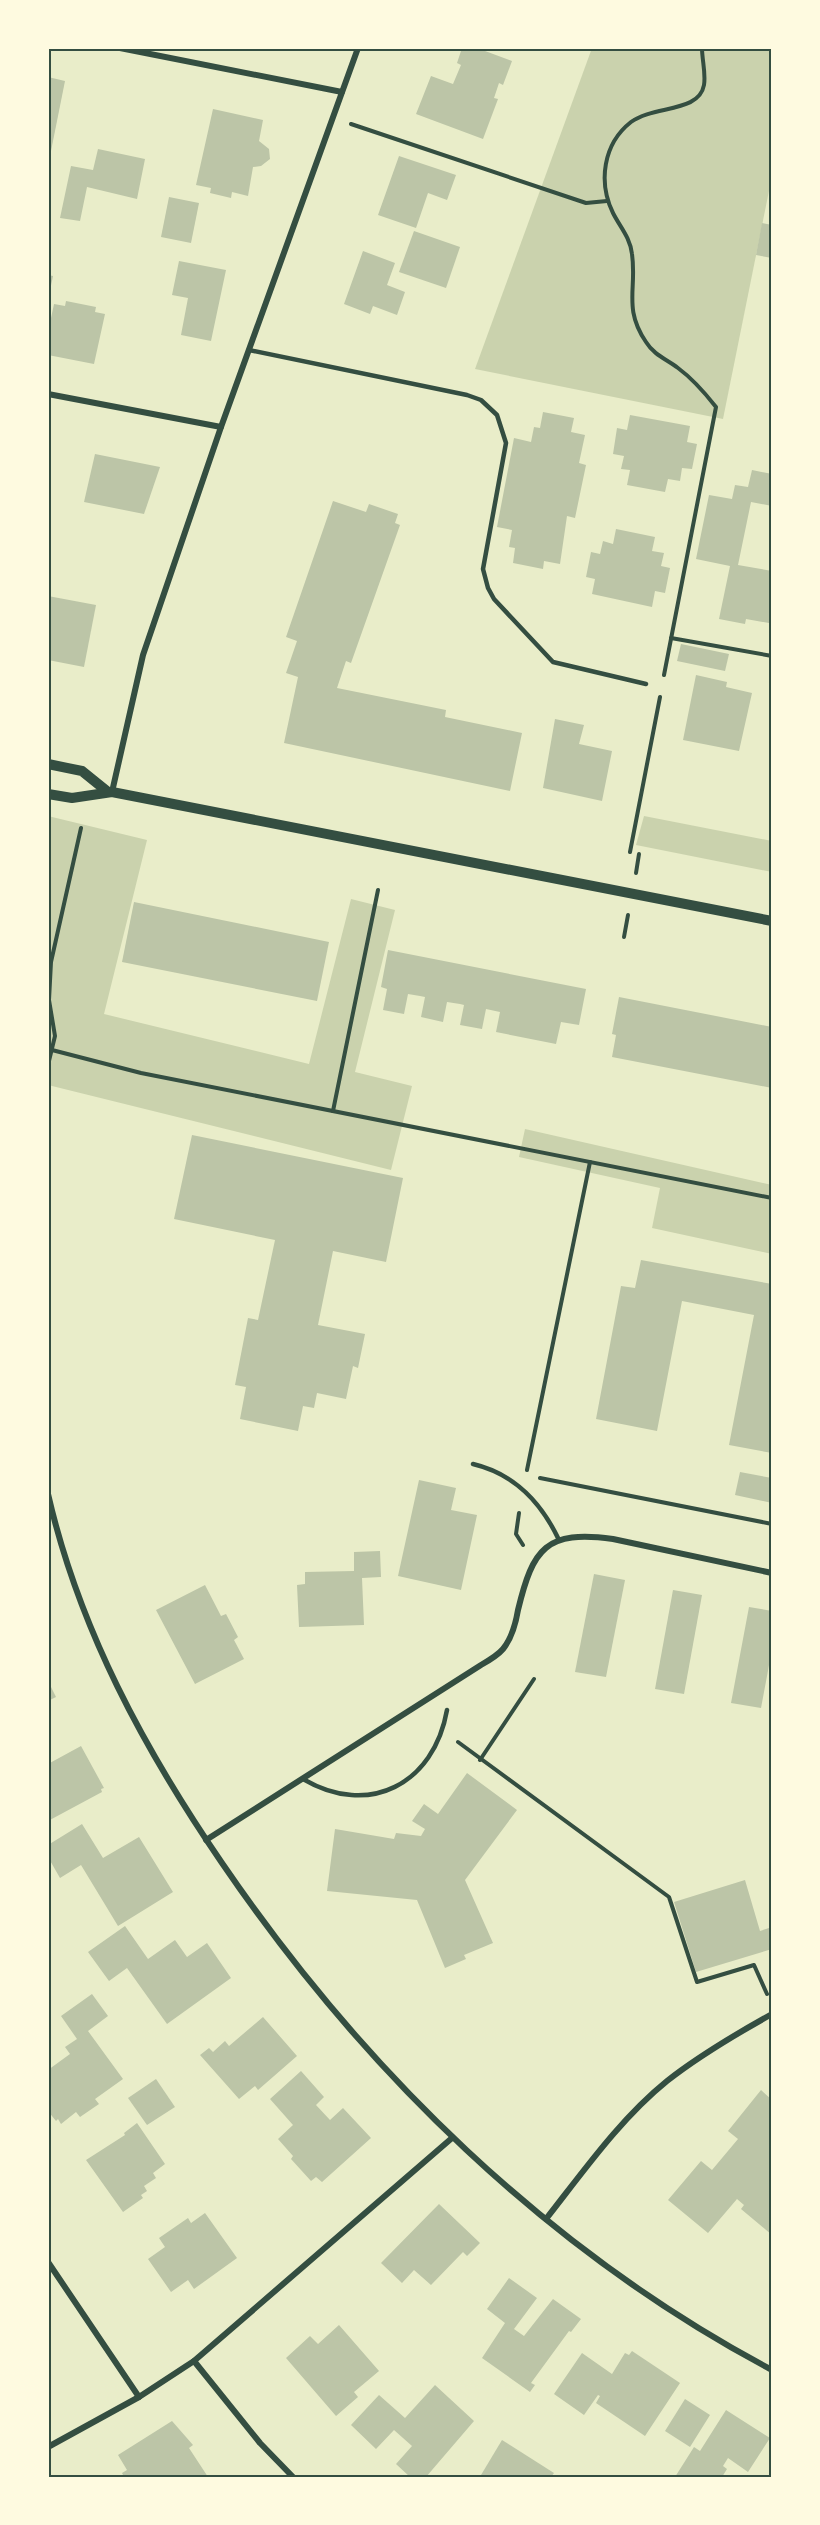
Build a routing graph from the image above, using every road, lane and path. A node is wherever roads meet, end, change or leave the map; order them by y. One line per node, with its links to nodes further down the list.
1 (120, 48): 4 (street)
2 (358, 48): 4 (street)
3 (702, 48): 6 (path)
4 (342, 92): 5 (street)
5 (333, 118): 6 (path); 7 (street)
6 (607, 201): 10 (path)
7 (249, 350): 9 (street); 12 (lane)
8 (48, 394): 9 (street)
9 (221, 427): 14 (street)
10 (672, 638): 11 (path); 17 (path)
11 (772, 656)
12 (646, 684)
13 (48, 764): 14 (street)
14 (110, 792): 15 (street); 22 (street)
15 (48, 794)
16 (81, 828): 24 (path)
17 (630, 852)
18 (639, 854): 19 (path)
19 (636, 874)
20 (378, 890): 26 (path)
21 (628, 915): 23 (path)
22 (772, 921)
23 (624, 937)
24 (52, 1050): 25 (path); 26 (path)
25 (48, 1065)
26 (333, 1111): 27 (path)
27 (590, 1162): 28 (path); 30 (path)
28 (772, 1198)
29 (473, 1464): 31 (lane)
30 (526, 1475): 31 (path); 33 (path)
31 (523, 1488): 34 (lane); 35 (path)
32 (48, 1494): 42 (street)
33 (772, 1524)
34 (559, 1540): 35 (street); 36 (street)
35 (532, 1561): 41 (street)
36 (772, 1573)
37 (534, 1679): 40 (path)
38 (447, 1710): 39 (lane)
39 (443, 1731): 40 (path); 41 (lane)
40 (480, 1760): 43 (path)
41 (303, 1779): 42 (street)
42 (206, 1840): 45 (street)
43 (768, 1996)
44 (772, 2014): 46 (street)
45 (452, 2138): 46 (street); 48 (street)
46 (546, 2219): 49 (street)
47 (48, 2262): 50 (street)
48 (194, 2361): 50 (street); 52 (street)
49 (772, 2370)
50 (139, 2397): 51 (street)
51 (48, 2447)
52 (293, 2477)

